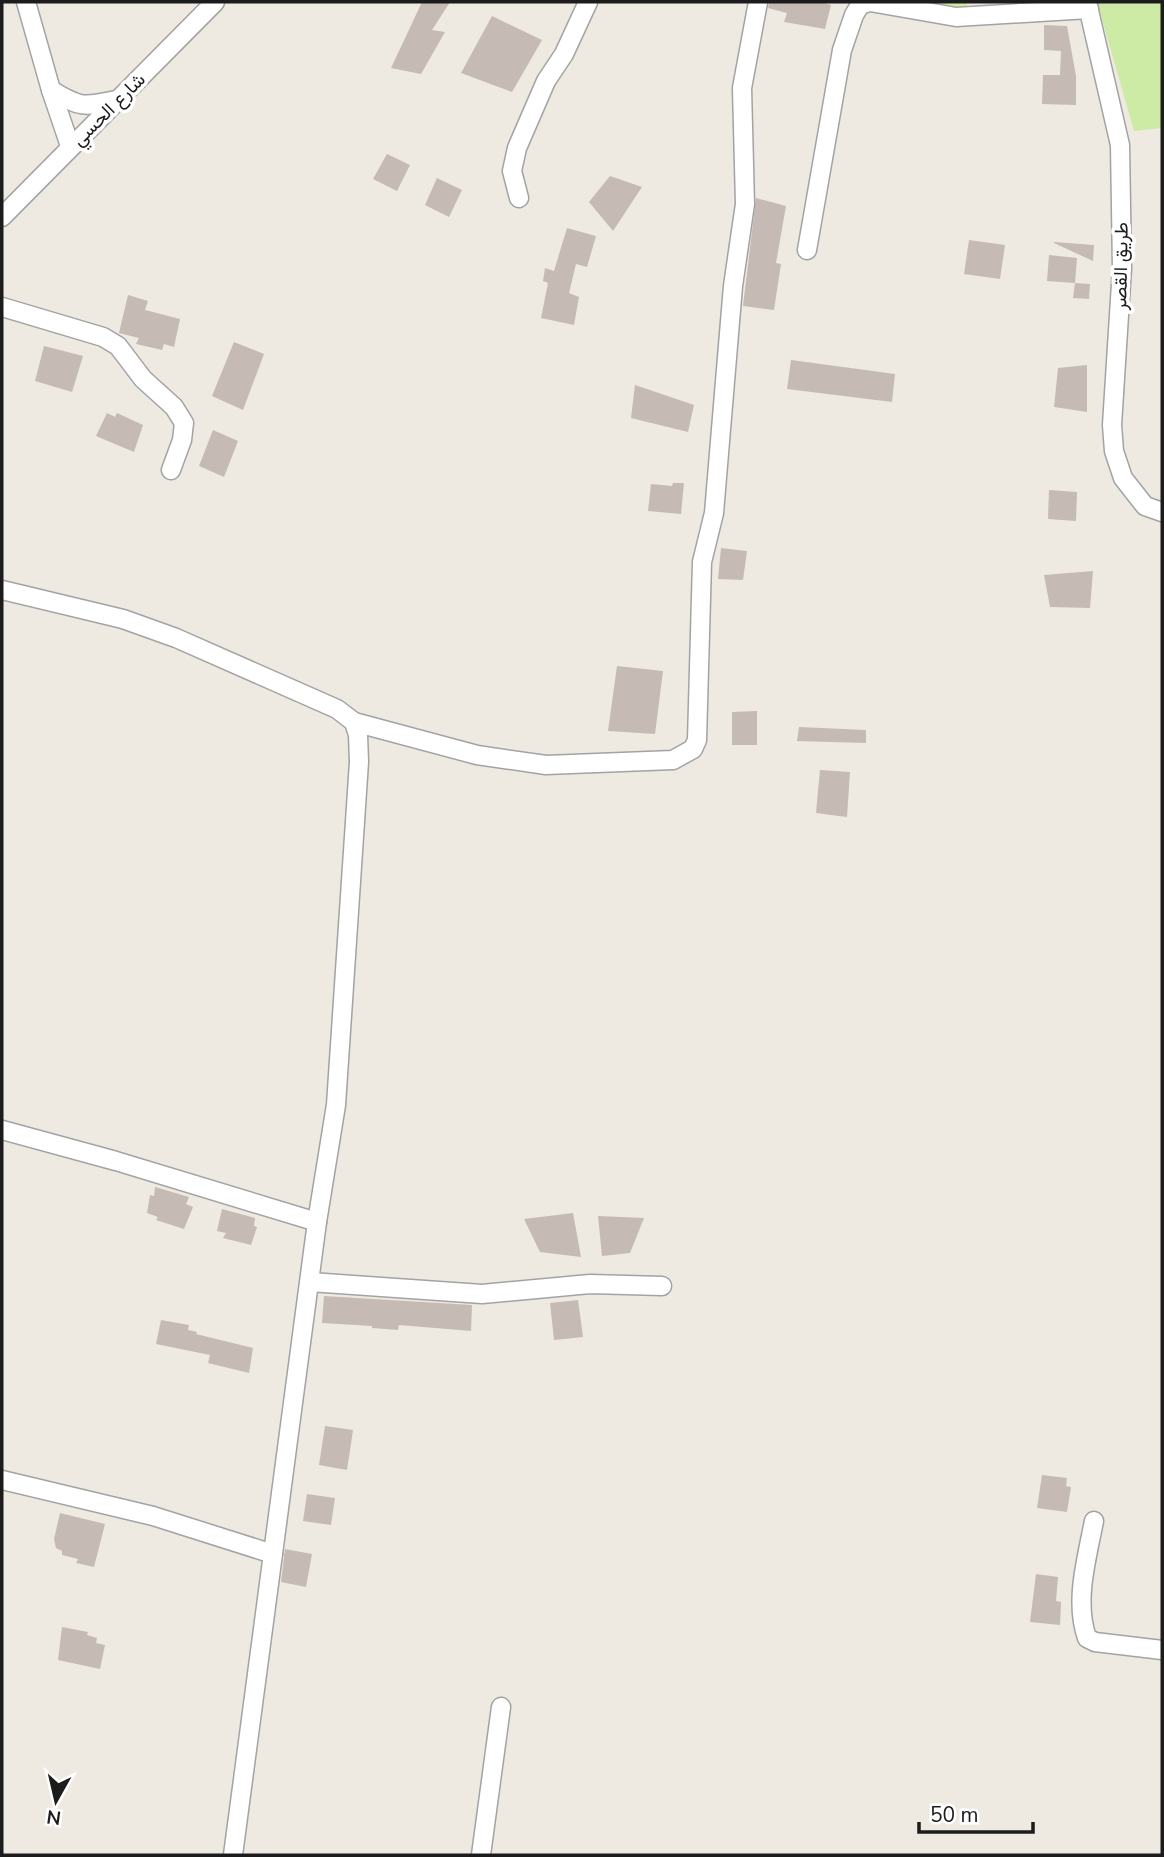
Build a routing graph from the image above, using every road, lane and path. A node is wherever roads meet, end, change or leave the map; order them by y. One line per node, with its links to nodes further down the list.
1 (26, 2): 6 (street)
2 (215, 2): 7 (street, شارع الحسي)
3 (588, 2): 9 (street)
4 (758, 2): 16 (street)
5 (1088, 5): 11 (street); 14 (street, طريق القصر)
6 (51, 90): 7 (street); 8 (street)
7 (117, 100): 8 (street, شارع الحسي)
8 (70, 146): 10 (street, شارع الحسي)
9 (519, 198)
10 (2, 216)
11 (807, 250)
12 (2, 307): 13 (street)
13 (171, 470)
14 (1162, 512)
15 (2, 590): 16 (street)
16 (354, 722): 18 (street)
17 (2, 1130): 18 (street)
18 (317, 1222): 19 (street)
19 (310, 1282): 20 (street); 23 (street)
20 (662, 1286)
21 (2, 1480): 23 (street)
22 (1094, 1521): 24 (street)
23 (273, 1554): 26 (street)
24 (1162, 1650)
25 (501, 1707): 27 (street)
26 (233, 1855)
27 (481, 1855)

